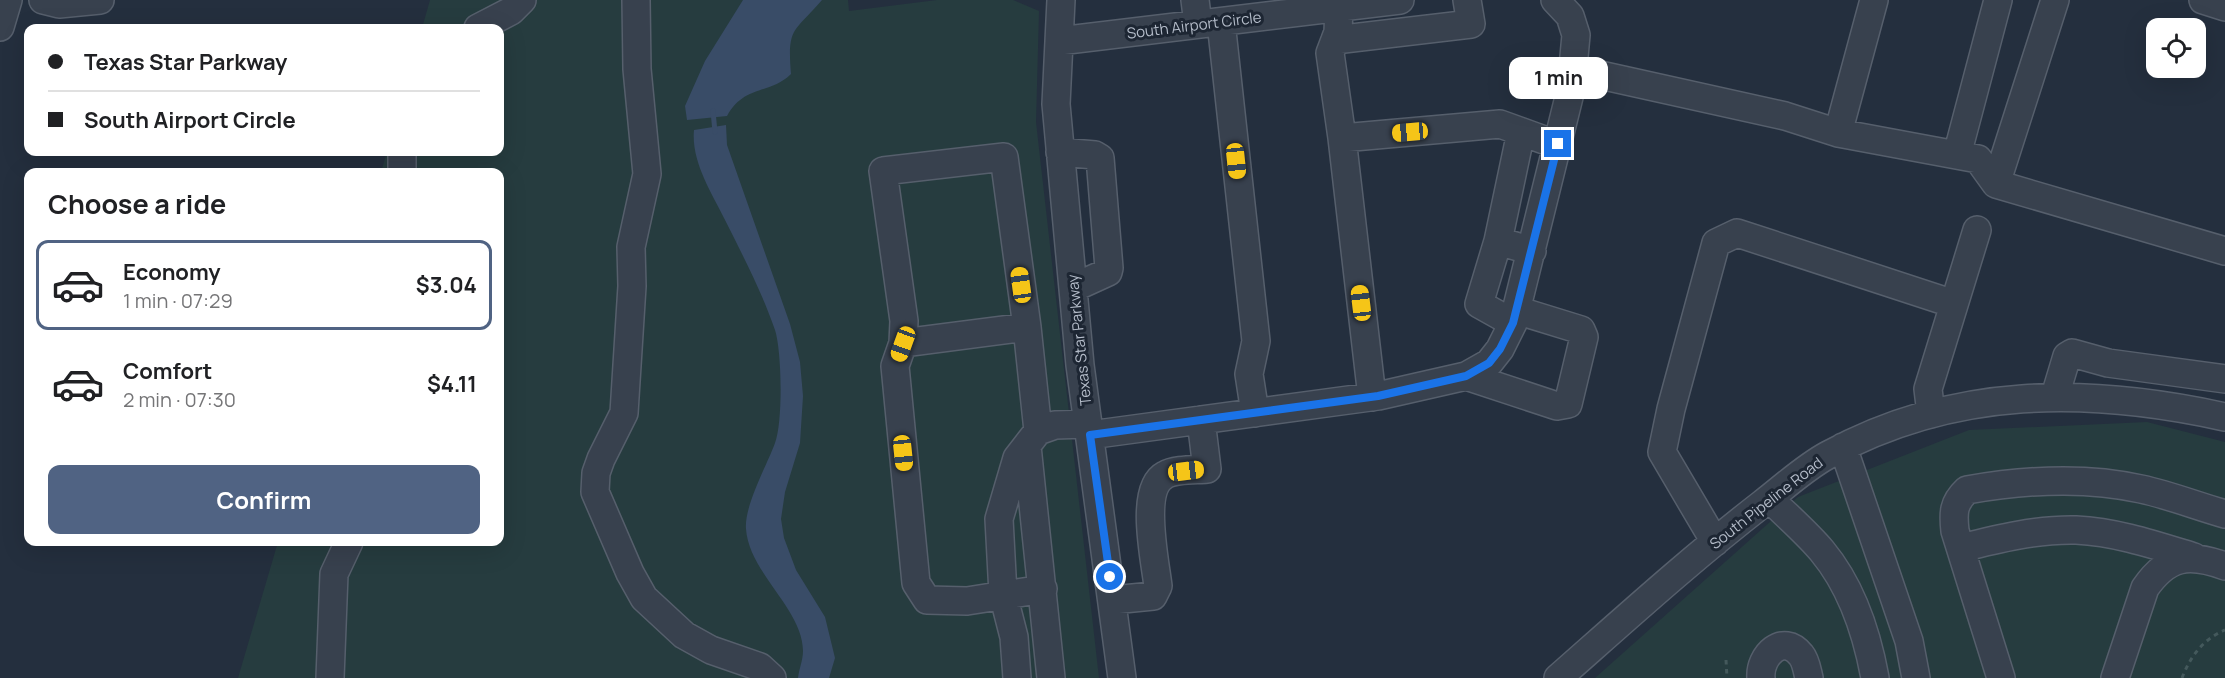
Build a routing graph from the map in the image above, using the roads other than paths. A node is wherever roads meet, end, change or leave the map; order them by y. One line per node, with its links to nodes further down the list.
1 (8, 0): 18 (street)
2 (43, 0): 3 (street)
3 (100, 0)
4 (522, 0): 17 (street)
5 (636, 0): 60 (street)
6 (1061, 0): 20 (street, Texas Star Parkway)
7 (1467, 0): 19 (street)
8 (1555, 0): 21 (street)
9 (1874, 0): 23 (street)
10 (1998, 0): 27 (street)
11 (2055, 0): 28 (street)
12 (2204, 0): 15 (street)
13 (1390, 1): 14 (street, South Airport Circle)
14 (1339, 7): 16 (street, South Airport Circle); 19 (street)
15 (2225, 7)
16 (1205, 15): 20 (street, South Airport Circle); 42 (street)
17 (486, 24)
18 (0, 27)
19 (1335, 40): 24 (street)
20 (1059, 41): 26 (street, Texas Star Parkway)
21 (1573, 69): 23 (street); 25 (street)
22 (1521, 132): 24 (street); 25 (street); 30 (street)
23 (1838, 133): 27 (street)
24 (1342, 138): 41 (street)
25 (1558, 144): 31 (street)
26 (1060, 152): 33 (street, Texas Star Parkway); 33 (street)
27 (1957, 155): 28 (street)
28 (1996, 184): 32 (street)
29 (1977, 230): 34 (street)
30 (1498, 241): 31 (street); 35 (street)
31 (1532, 251): 35 (street)
32 (2225, 251)
33 (1073, 288): 46 (street, Texas Star Parkway)
34 (1954, 304): 43 (street); 51 (street)
35 (1515, 316): 38 (street); 38 (street)
36 (1027, 327): 37 (street); 37 (street); 47 (street)
37 (903, 344): 57 (street)
38 (1466, 376): 41 (street)
39 (2225, 379): 40 (street)
40 (2055, 396): 43 (street, South Pipeline Road); 44 (street, South Pipeline Road)
41 (1372, 397): 42 (street)
42 (1255, 413): 45 (street)
43 (1931, 414): 48 (street, South Pipeline Road)
44 (2225, 417)
45 (1201, 420): 46 (street); 58 (street)
46 (1089, 429): 47 (street); 58 (street, Texas Star Parkway)
47 (1032, 438): 56 (street); 57 (street)
48 (1843, 447): 49 (street, South Pipeline Road); 68 (street)
49 (1770, 499): 51 (street, South Pipeline Road); 67 (street)
50 (2225, 514): 53 (street)
51 (1715, 542): 64 (street, South Pipeline Road)
52 (347, 546): 59 (street)
53 (1961, 548): 54 (street); 69 (street)
54 (2194, 557): 55 (street); 70 (street)
55 (2225, 566)
56 (1043, 589): 57 (street); 62 (street)
57 (1003, 594): 61 (street)
58 (1113, 600): 63 (street, Texas Star Parkway)
59 (330, 678)
60 (772, 678)
61 (1017, 678)
62 (1051, 678)
63 (1122, 678)
64 (1558, 678)
65 (1761, 678): 66 (street)
66 (1809, 678)
67 (1875, 678)
68 (1916, 678)
69 (2001, 678)
70 (2115, 678)

